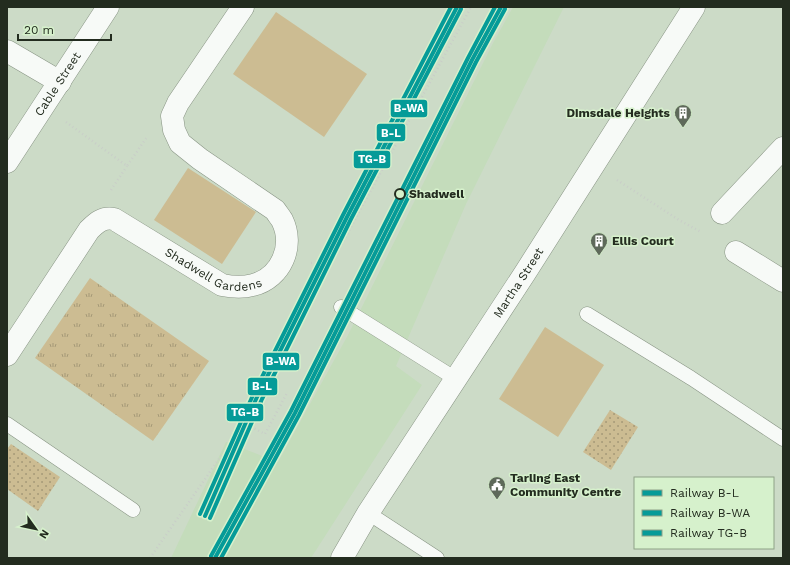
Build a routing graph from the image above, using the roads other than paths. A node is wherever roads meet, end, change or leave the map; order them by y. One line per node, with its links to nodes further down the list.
1 (108, 7): 5 (street, Cable Street)
2 (244, 7): 13 (street, Shadwell Gardens)
3 (694, 7): 14 (street, Martha Street)
4 (7, 51): 5 (street)
5 (60, 82): 7 (street, Cable Street)
6 (783, 148): 8 (street)
7 (7, 162)
8 (722, 213)
9 (736, 252): 10 (street)
10 (783, 281)
11 (342, 307): 14 (lane)
12 (587, 314): 16 (lane)
13 (7, 355)
14 (456, 379): 18 (street, Martha Street)
15 (7, 424): 17 (lane)
16 (783, 439)
17 (133, 510)
18 (368, 513): 19 (street, Martha Street); 20 (lane)
19 (342, 558)
20 (437, 558)

